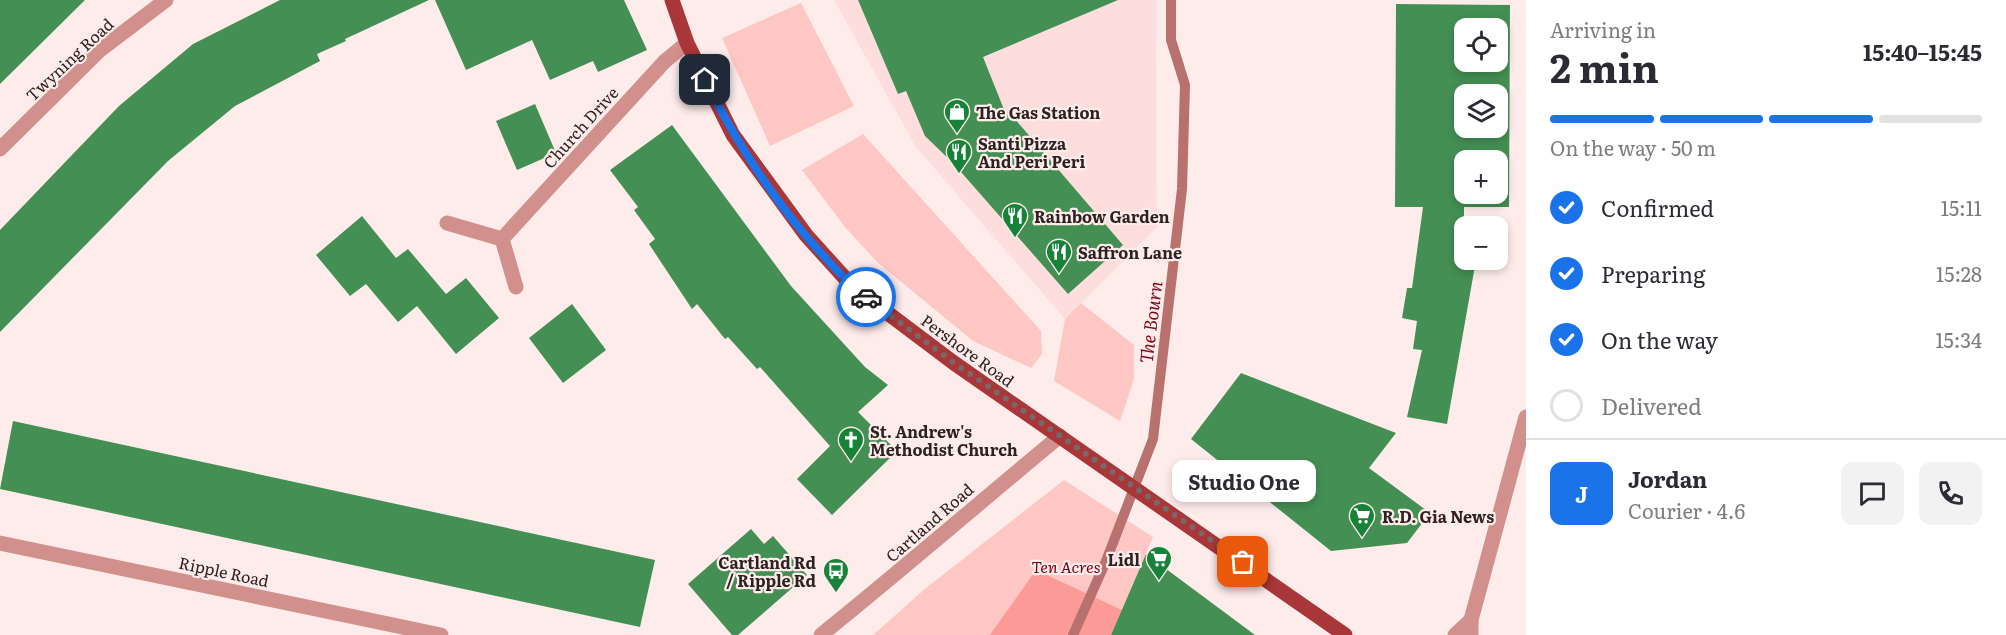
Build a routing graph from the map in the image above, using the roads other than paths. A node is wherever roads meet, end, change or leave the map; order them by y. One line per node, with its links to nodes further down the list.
1 (166, 0): 4 (street, Twyning Road)
2 (672, 0): 3 (main road, Pershore Road)
3 (687, 43): 6 (street, Church Drive); 9 (main road, Pershore Road)
4 (0, 149)
5 (447, 223): 6 (street)
6 (502, 239): 7 (street)
7 (516, 287)
8 (1526, 417): 11 (street)
9 (1060, 436): 13 (street, Cartland Road); 14 (main road, Pershore Road)
10 (0, 543): 12 (street, Ripple Road)
11 (1471, 628): 15 (street)
12 (441, 635)
13 (820, 635)
14 (1346, 635)
15 (1455, 635)

